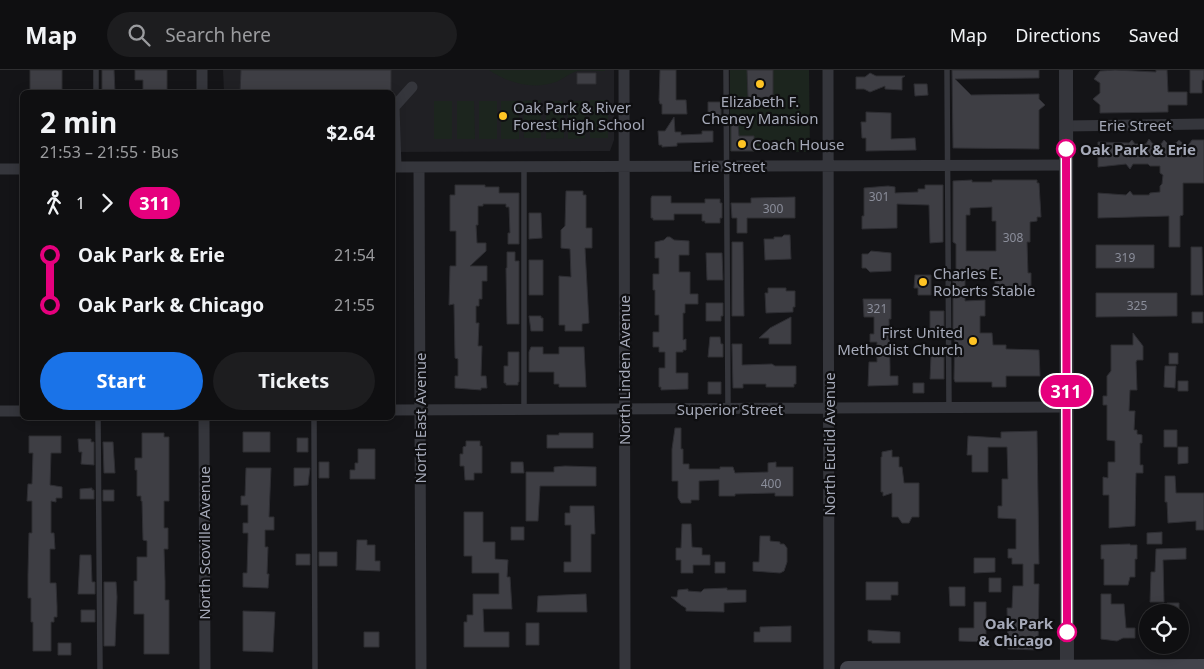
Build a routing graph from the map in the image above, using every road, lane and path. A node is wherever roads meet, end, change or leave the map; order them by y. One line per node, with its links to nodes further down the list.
1 (96, 70): 9 (lane)
2 (202, 70): 10 (street)
3 (624, 70): 17 (street, North Linden Avenue)
4 (726, 70): 18 (lane)
5 (828, 70): 19 (street, North Euclid Avenue)
6 (947, 70): 14 (lane)
7 (1066, 70): 13 (street)
8 (412, 87): 11 (street)
9 (96, 90)
10 (202, 90)
11 (395, 106)
12 (1204, 124): 13 (street, Erie Street)
13 (1066, 126): 15 (street)
14 (948, 165): 15 (street, Erie Street); 19 (street, Erie Street); 26 (lane)
15 (1066, 165): 24 (street)
16 (524, 166): 17 (street, Erie Street); 21 (street, Erie Street); 27 (lane)
17 (624, 166): 18 (street, Erie Street); 28 (street, North Linden Avenue)
18 (726, 166): 19 (street, Erie Street); 29 (lane)
19 (828, 166): 25 (street, North Euclid Avenue)
20 (395, 167): 21 (street, Erie Street)
21 (419, 167): 31 (street, North East Avenue)
22 (0, 169): 23 (street)
23 (20, 169)
24 (1066, 407): 26 (street, Superior Street); 38 (street)
25 (829, 408): 26 (street, Superior Street); 29 (street, Superior Street); 44 (street, North Euclid Avenue)
26 (949, 408)
27 (524, 409): 28 (street, Superior Street); 31 (street, Superior Street)
28 (624, 409): 29 (street, Superior Street); 43 (street, North Linden Avenue)
29 (728, 409)
30 (395, 410): 31 (street, Superior Street)
31 (420, 410): 42 (street, North East Avenue)
32 (0, 411): 33 (street)
33 (20, 411)
34 (98, 420): 39 (lane)
35 (204, 420): 40 (street, North Scoville Avenue)
36 (314, 420): 41 (lane)
37 (1204, 667): 38 (main road)
38 (1067, 668): 45 (main road)
39 (100, 669)
40 (205, 669)
41 (315, 669)
42 (421, 669)
43 (625, 669)
44 (829, 669)
45 (848, 669)

